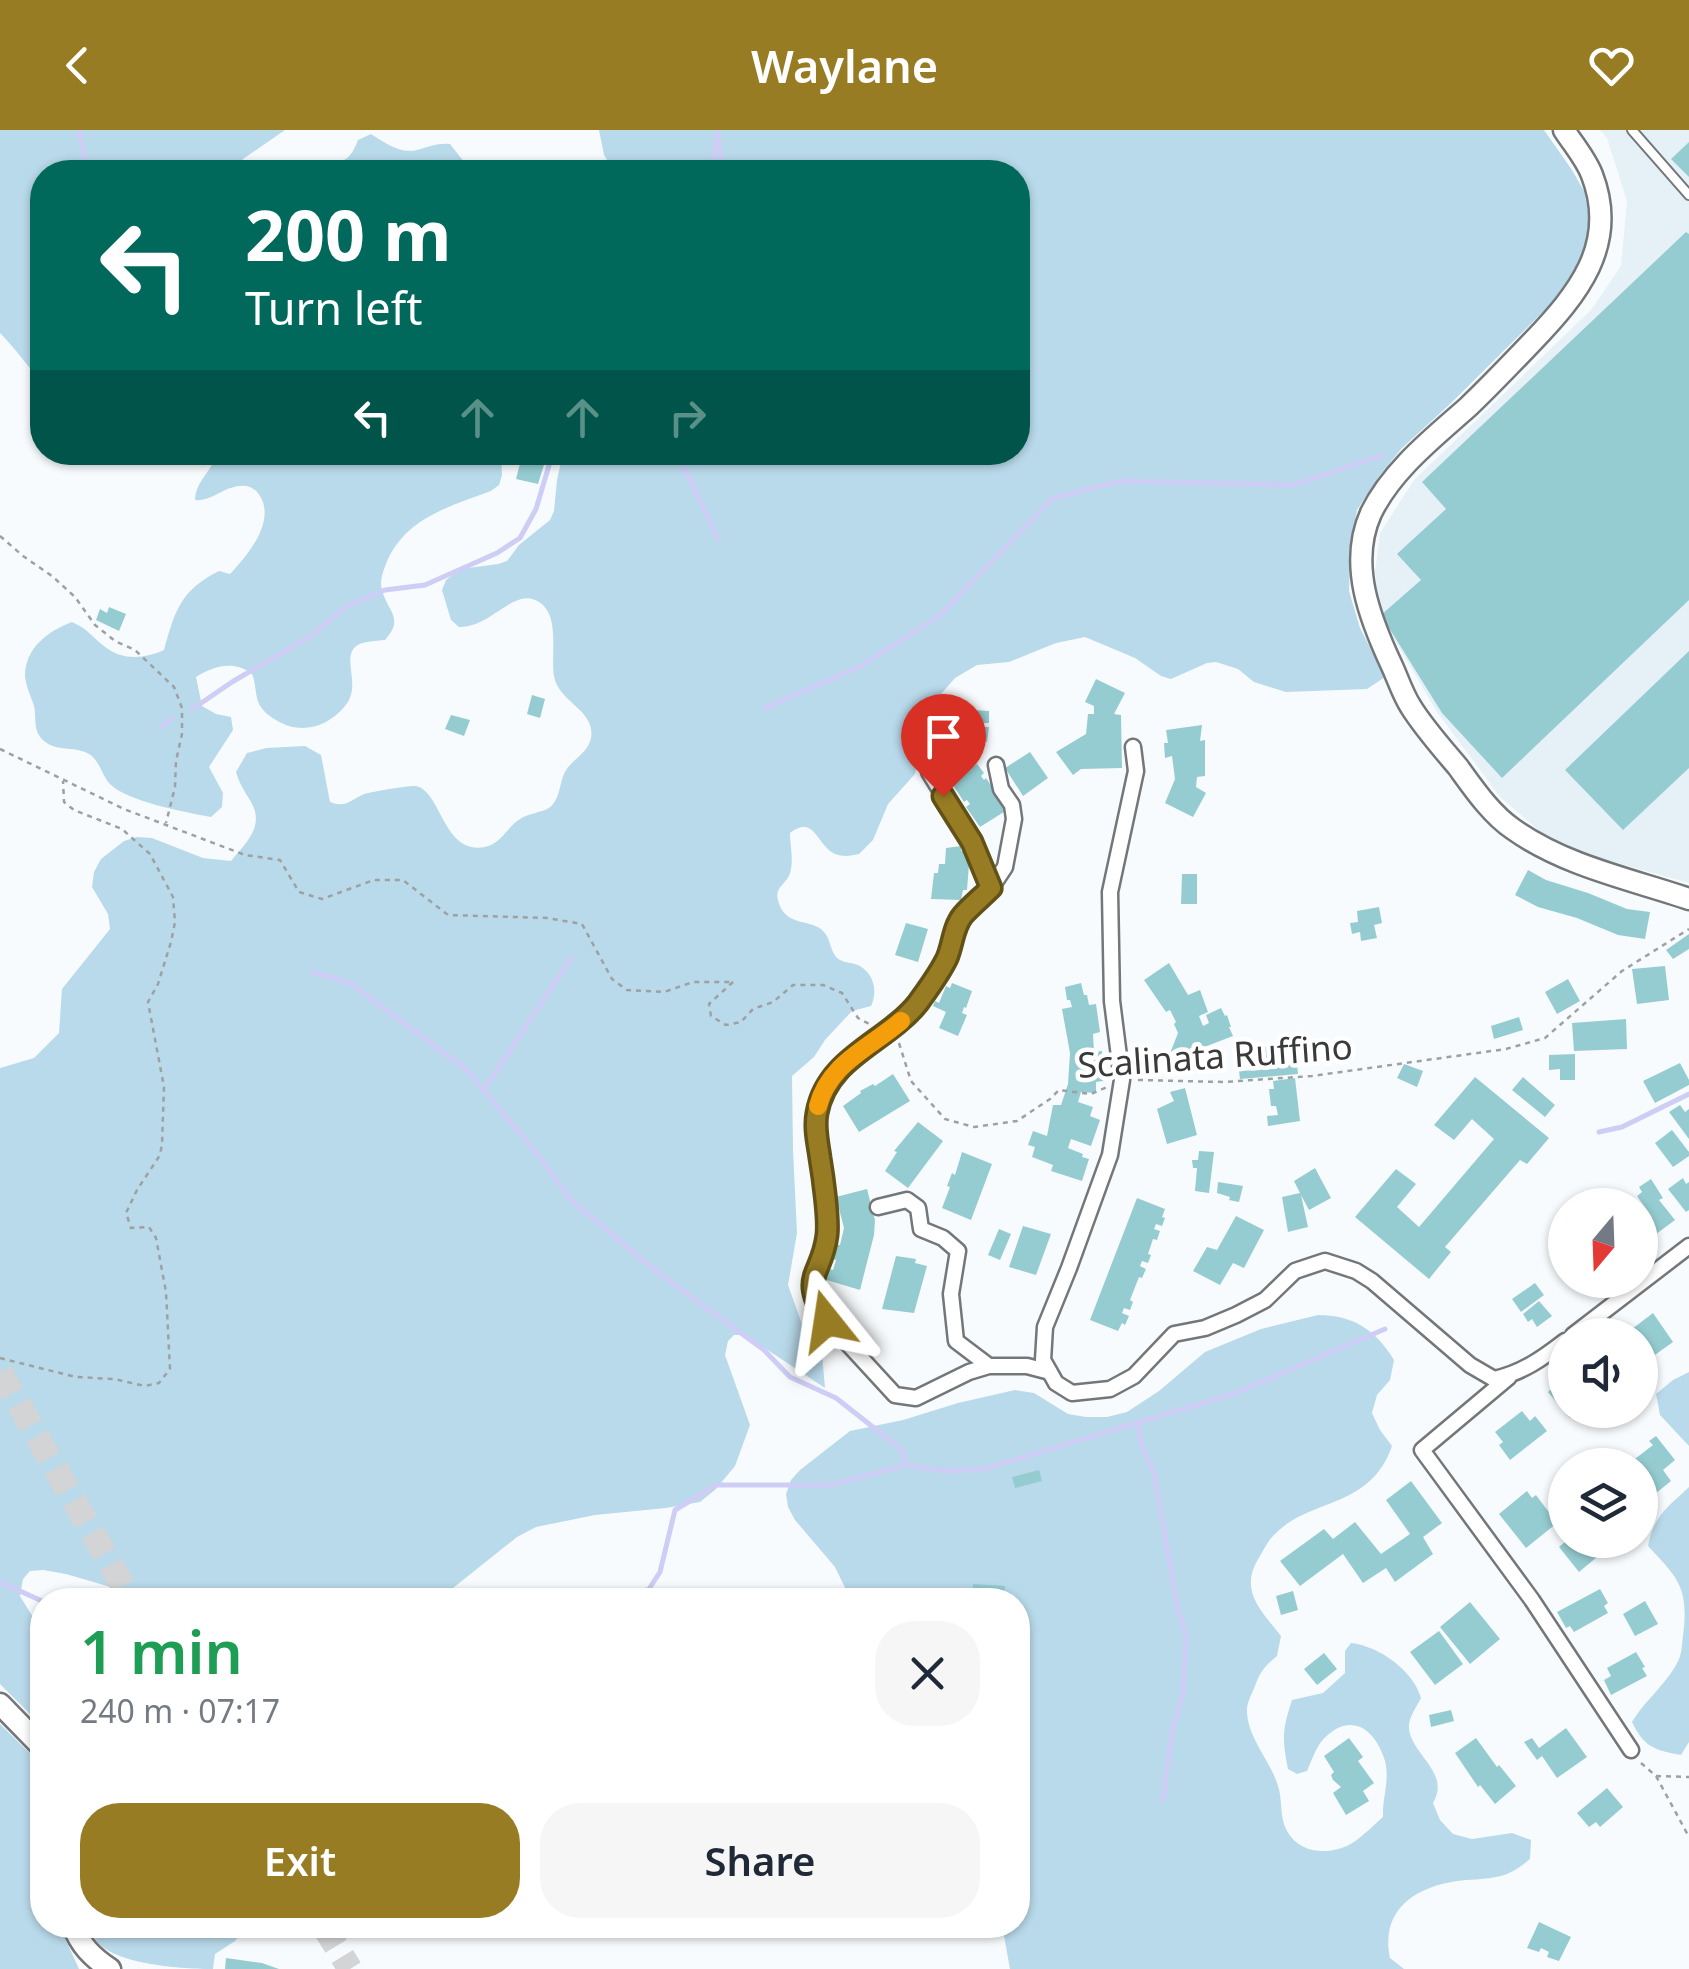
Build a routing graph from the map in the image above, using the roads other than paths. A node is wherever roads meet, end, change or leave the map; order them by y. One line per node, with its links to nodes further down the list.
1 (1564, 130): 8 (main road)
2 (1632, 130): 3 (lane)
3 (1689, 195)
4 (1133, 747): 14 (street)
5 (996, 764): 7 (street)
6 (929, 772): 7 (street)
7 (991, 888): 13 (street)
8 (1689, 899)
9 (878, 1207): 13 (street)
10 (1689, 1246): 11 (street)
11 (1594, 1318)
12 (1548, 1354): 15 (street)
13 (990, 1366): 14 (street)
14 (1050, 1372): 15 (street)
15 (1510, 1375): 18 (street)
16 (0, 1704): 17 (main road)
17 (30, 1735)
18 (1632, 1750)
19 (79, 1938): 20 (main road)
20 (110, 1969)

